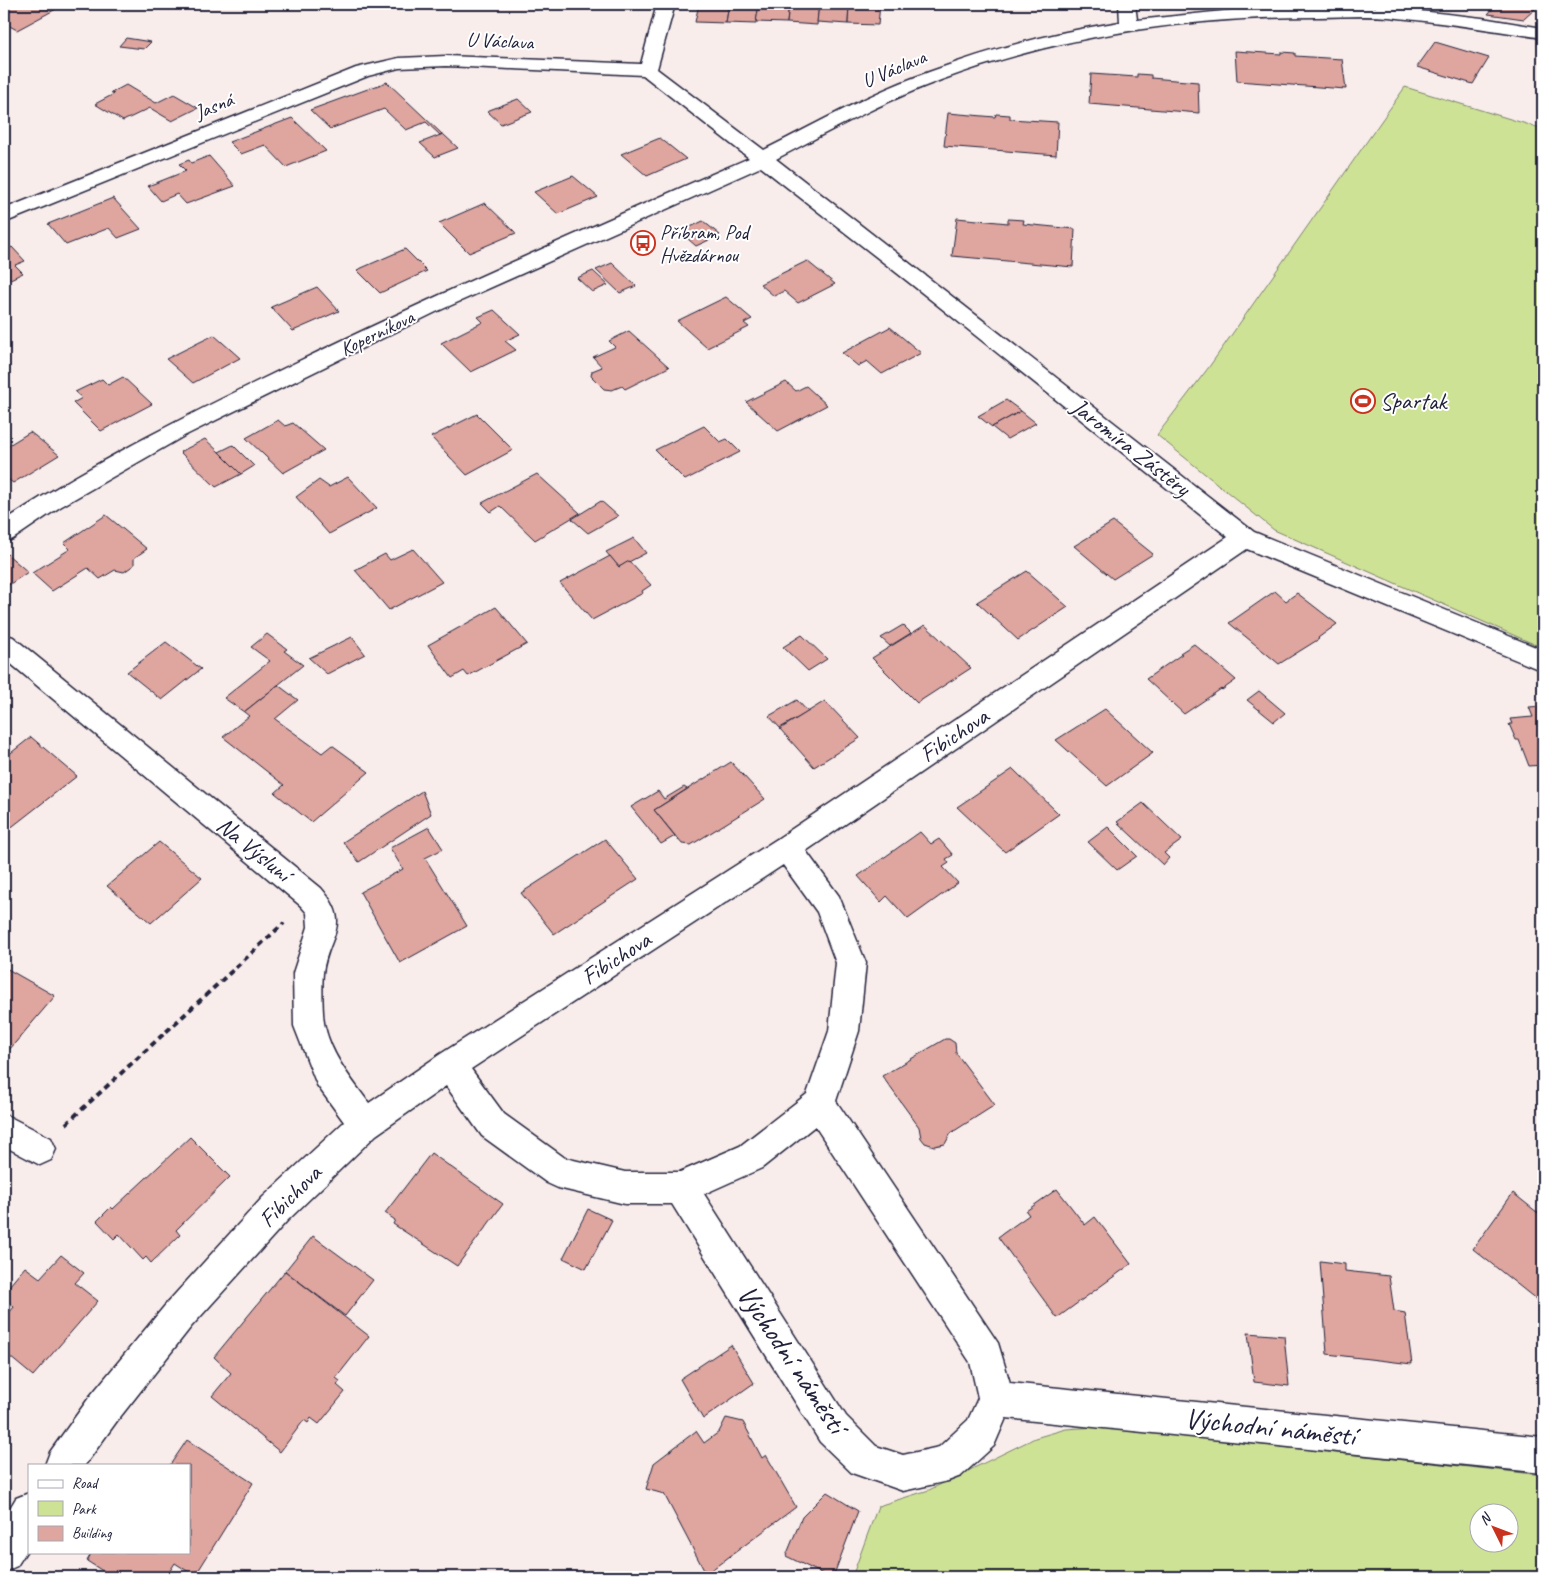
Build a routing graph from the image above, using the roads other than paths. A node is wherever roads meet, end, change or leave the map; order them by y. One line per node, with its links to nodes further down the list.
1 (666, 4): 7 (street)
2 (1127, 4): 4 (street)
3 (1385, 8): 4 (street, U Václava); 5 (street, U Václava)
4 (1129, 26): 8 (street, U Václava)
5 (1543, 32)
6 (446, 61): 7 (street, U Václava); 9 (street, Jasná)
7 (648, 70): 8 (street)
8 (762, 159): 10 (street, Koperníkova); 11 (street, Jaromíra Zástěry)
9 (4, 216)
10 (4, 532)
11 (1245, 538): 13 (street, Jaromíra Zástěry); 14 (street, Fibichova)
12 (4, 644): 17 (street, Na Výsluní)
13 (1543, 661)
14 (787, 848): 15 (street, Fibichova); 16 (street)
15 (450, 1065): 17 (street, Fibichova); 20 (street)
16 (819, 1104): 20 (street); 21 (street)
17 (365, 1124): 23 (street, Fibichova)
18 (4, 1129): 19 (street)
19 (40, 1149)
20 (681, 1188): 21 (street, Východní náměstí)
21 (996, 1399): 22 (street, Východní náměstí)
22 (1543, 1455)
23 (64, 1464)
24 (28, 1513): 25 (street)
25 (4, 1553)

